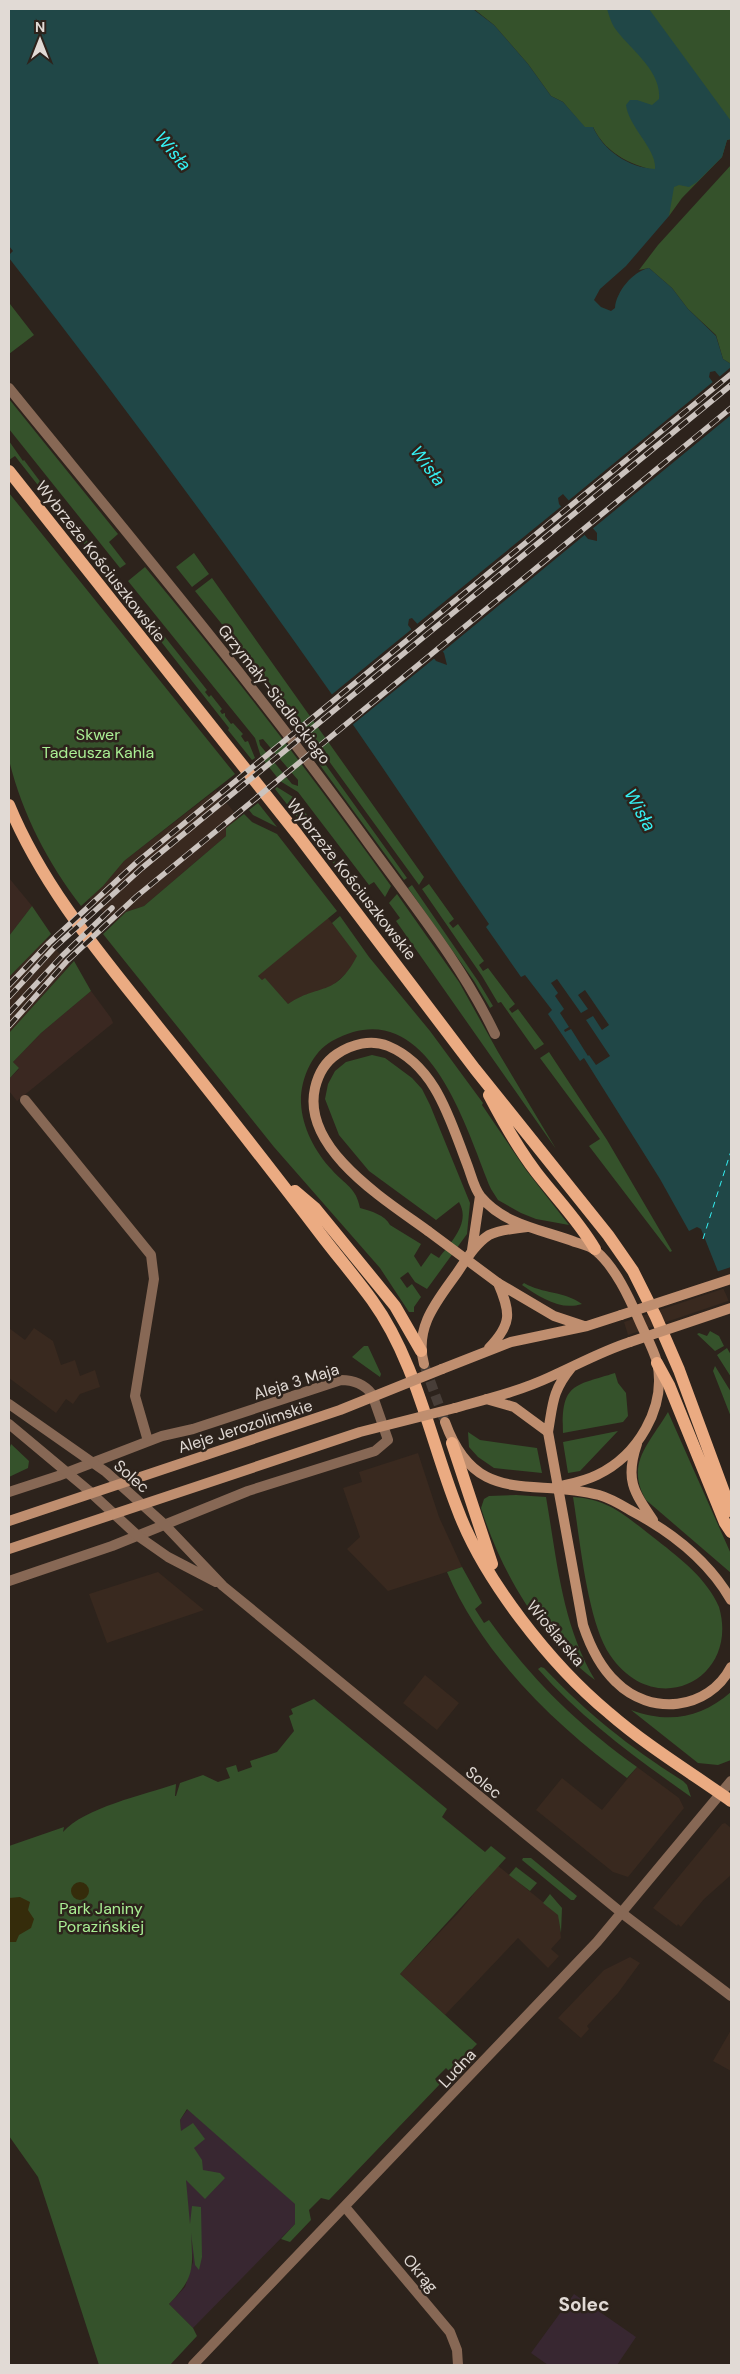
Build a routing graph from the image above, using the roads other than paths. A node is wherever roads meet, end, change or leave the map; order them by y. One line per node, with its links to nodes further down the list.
1 (9, 388): 4 (street, Grzymały-Siedleckiego)
2 (9, 471): 5 (main road, Wybrzeże Kościuszkowskie)
3 (9, 805): 7 (main road)
4 (495, 1034)
5 (475, 1069): 10 (main road); 32 (main road, Wybrzeże Kościuszkowskie)
6 (25, 1100): 25 (street)
7 (278, 1177): 17 (main road); 41 (main road, Wioślarska)
8 (480, 1196): 9 (main road); 11 (main road); 13 (main road, bridge)
9 (527, 1227): 10 (main road); 11 (main road)
10 (595, 1249): 18 (main road)
11 (472, 1250): 17 (main road)
12 (731, 1279): 15 (main road, Aleje Jerozolimskie, bridge)
13 (498, 1283): 15 (main road); 16 (main road)
14 (731, 1308): 19 (main road, bridge)
15 (588, 1326): 16 (main road, Aleje Jerozolimskie)
16 (487, 1350): 33 (main road, Aleje Jerozolimskie, bridge)
17 (423, 1357)
18 (657, 1363): 26 (main road); 36 (main road)
19 (575, 1364): 20 (main road); 24 (main road)
20 (485, 1399): 24 (main road); 38 (main road, bridge)
21 (9, 1404): 28 (street, Solec)
22 (445, 1422): 27 (main road)
23 (9, 1424): 29 (street, Solec)
24 (548, 1432): 43 (main road, bridge)
25 (148, 1441): 28 (street, Aleja 3 Maja); 35 (street, Aleja 3 Maja)
26 (638, 1441): 30 (main road); 34 (main road)
27 (452, 1442): 30 (main road); 41 (main road)
28 (91, 1462): 29 (street, Aleja 3 Maja); 35 (street, Solec)
29 (67, 1472): 31 (street, Aleja 3 Maja); 37 (street, Solec)
30 (553, 1488): 34 (main road)
31 (9, 1492)
32 (731, 1511)
33 (9, 1521)
34 (654, 1523): 42 (main road)
35 (166, 1525): 37 (street); 40 (street, Solec)
36 (731, 1532)
37 (138, 1536): 39 (street); 40 (street, Solec)
38 (9, 1549)
39 (9, 1581)
40 (223, 1586): 46 (street, Solec)
41 (503, 1593): 45 (main road, Wioślarska)
42 (731, 1600)
43 (731, 1667)
44 (731, 1781): 45 (street, Ludna)
45 (726, 1797): 46 (street, Ludna)
46 (623, 1914): 47 (street, Solec); 48 (street, Ludna)
47 (731, 1996)
48 (345, 2208): 49 (street, Ludna); 50 (street, Okrąg)
49 (193, 2365)
50 (458, 2365)

